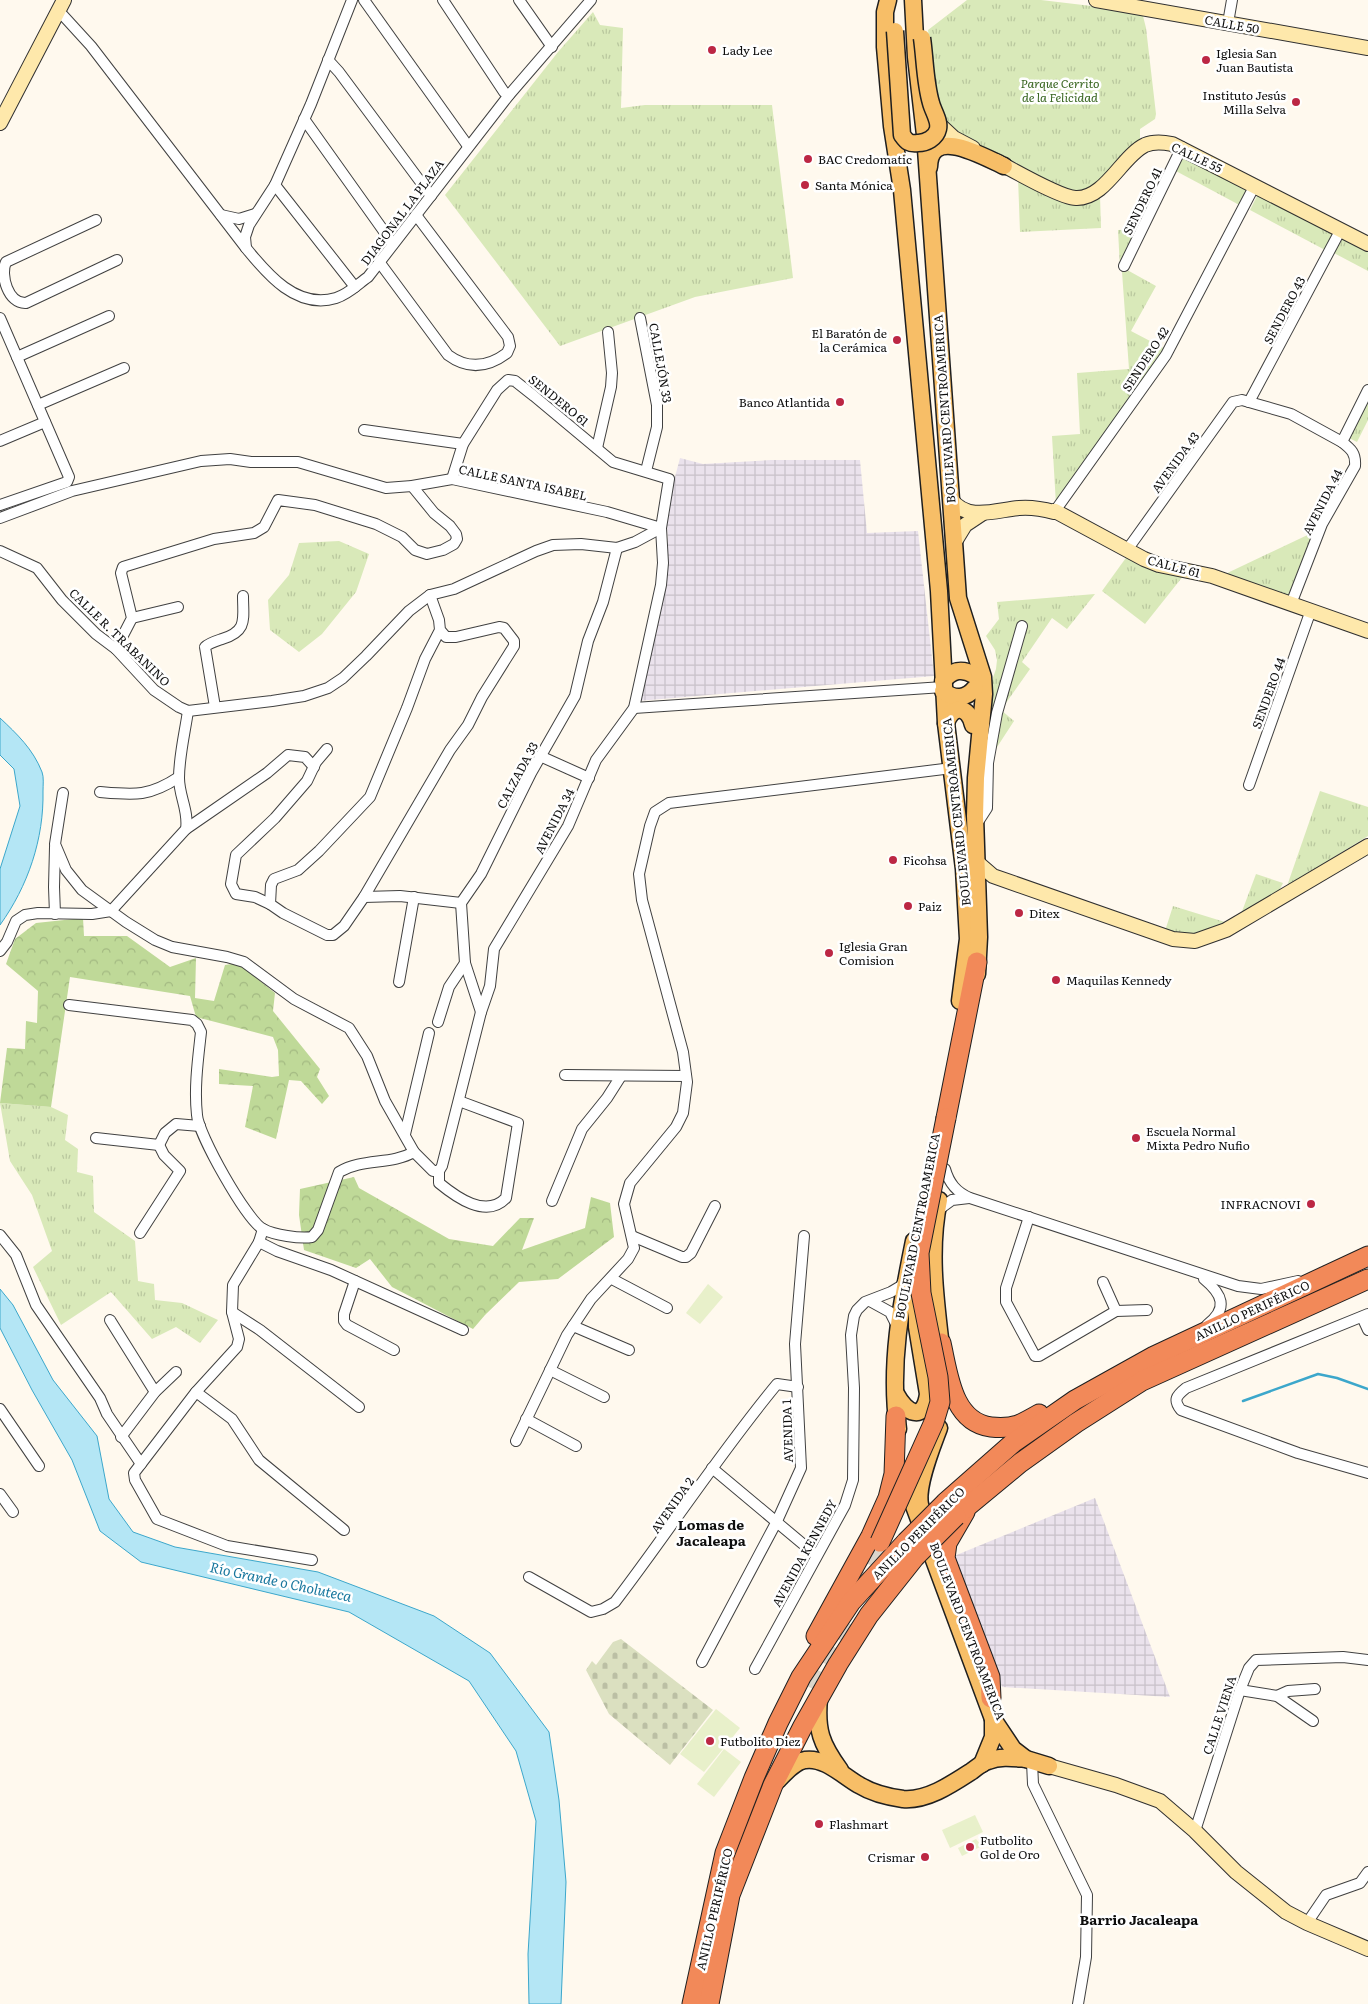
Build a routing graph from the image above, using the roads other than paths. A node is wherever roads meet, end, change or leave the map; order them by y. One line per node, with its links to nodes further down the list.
1 (352, 0): 14 (street)
2 (364, 0): 19 (street)
3 (443, 0): 15 (street)
4 (519, 0): 12 (street)
5 (889, 0): 18 (main road, bridge); 80 (main road, BOULEVARD CENTROAMERICA)
6 (914, 0): 18 (main road, bridge); 24 (main road, BOULEVARD CENTROAMERICA)
7 (1096, 0): 11 (street, CALLE 50)
8 (1232, 0): 11 (street)
9 (589, 1): 12 (street, DIAGONAL LA PLAZA)
10 (61, 5): 17 (street); 27 (street, DIAGONAL LA PLAZA)
11 (1228, 23): 13 (street, CALLE 50)
12 (552, 46): 15 (street, DIAGONAL LA PLAZA)
13 (1368, 48)
14 (328, 60): 16 (street); 25 (street)
15 (509, 95): 19 (street, DIAGONAL LA PLAZA)
16 (304, 119): 22 (street); 31 (street)
17 (0, 124)
18 (935, 131): 21 (street, CALLE 55)
19 (468, 146): 25 (street, DIAGONAL LA PLAZA)
20 (1182, 147): 21 (street, CALLE 55); 23 (street, CALLE 55); 36 (street, SENDERO 41)
21 (1004, 166): 24 (main road)
22 (275, 185): 26 (street); 38 (street)
23 (1255, 185): 30 (street, CALLE 55); 60 (street, SENDERO 42)
24 (929, 187): 58 (main road, BOULEVARD CENTROAMERICA)
25 (431, 196): 28 (street, DIAGONAL LA PLAZA)
26 (254, 214): 27 (street); 33 (street)
27 (221, 215): 33 (street, DIAGONAL LA PLAZA)
28 (416, 215): 31 (street, DIAGONAL LA PLAZA); 35 (street)
29 (96, 220): 37 (street)
30 (1340, 231): 32 (street, CALLE 55); 46 (street, SENDERO 43)
31 (393, 244): 35 (street, DIAGONAL LA PLAZA)
32 (1368, 244)
33 (246, 248): 38 (street, DIAGONAL LA PLAZA)
34 (117, 260): 37 (street)
35 (380, 263): 38 (street, DIAGONAL LA PLAZA)
36 (1124, 266)
37 (3, 287)
38 (355, 288)
39 (109, 316): 43 (street)
40 (0, 318): 43 (street)
41 (640, 318): 54 (street, CALLEJÓN 33)
42 (608, 332): 53 (street)
43 (17, 357): 47 (street)
44 (124, 368): 47 (street)
45 (1368, 390): 51 (street)
46 (1249, 402): 51 (street); 66 (street, AVENIDA 43)
47 (38, 405): 48 (street)
48 (46, 422): 50 (street); 59 (street)
49 (364, 430): 52 (street)
50 (0, 441)
51 (1342, 442): 71 (street, AVENIDA 44)
52 (462, 444): 53 (street, SENDERO 61); 55 (street, SENDERO 61)
53 (597, 448): 54 (street, SENDERO 61)
54 (646, 471): 56 (street, SENDERO 61)
55 (452, 479): 57 (street, CALLE SANTA ISABEL); 63 (street, CALLE SANTA ISABEL)
56 (669, 479): 63 (street, AVENIDA 34)
57 (412, 486): 62 (street, CALLE SANTA ISABEL); 74 (street)
58 (951, 500): 61 (street, CALLE 61); 64 (main road, BOULEVARD CENTROAMERICA)
59 (0, 505)
60 (1055, 511): 61 (street, CALLE 61); 66 (street, CALLE 61)
61 (983, 513): 64 (street, CALLE 61)
62 (0, 518)
63 (661, 528): 65 (street); 84 (street, AVENIDA 34)
64 (954, 543): 70 (main road, BOULEVARD CENTROAMERICA)
65 (617, 548): 68 (street); 89 (street, CALZADA 33)
66 (1127, 550): 71 (street, CALLE 61)
67 (0, 551): 78 (street, CALLE R. TRABANINO)
68 (430, 595): 76 (street); 83 (street)
69 (244, 596): 83 (street)
70 (958, 598): 79 (main road); 97 (main road, BOULEVARD CENTROAMERICA)
71 (1292, 604): 73 (street, CALLE 61)
72 (178, 607): 74 (street)
73 (1311, 610): 77 (street, CALLE 61); 94 (street, SENDERO 44)
74 (132, 618): 78 (street)
75 (1022, 626): 97 (street)
76 (440, 630): 102 (street); 105 (street)
77 (1368, 630)
78 (116, 649): 85 (street, CALLE R. TRABANINO)
79 (968, 652): 80 (main road); 81 (main road)
80 (942, 656): 82 (main road, BOULEVARD CENTROAMERICA)
81 (974, 681): 82 (main road); 82 (main road); 87 (main road)
82 (943, 686): 84 (street); 86 (main road, BOULEVARD CENTROAMERICA)
83 (214, 707): 85 (street)
84 (634, 708): 93 (street, AVENIDA 34)
85 (188, 710): 92 (street)
86 (946, 722): 87 (main road); 91 (main road, BOULEVARD CENTROAMERICA)
87 (973, 725): 101 (main road)
88 (326, 749): 90 (street)
89 (540, 756): 93 (street); 104 (street, CALZADA 33)
90 (314, 767): 98 (street); 105 (street)
91 (952, 768): 118 (street); 140 (main road, BOULEVARD CENTROAMERICA)
92 (179, 777): 95 (street); 98 (street)
93 (589, 778): 113 (street, AVENIDA 34)
94 (1249, 784)
95 (100, 792)
96 (63, 793): 99 (street)
97 (976, 826): 101 (main road, BOULEVARD CENTROAMERICA)
98 (186, 829): 106 (street)
99 (55, 844): 106 (street); 107 (street)
100 (1368, 846): 101 (street)
101 (982, 873): 109 (main road, BOULEVARD CENTROAMERICA)
102 (364, 897): 103 (street); 105 (street)
103 (414, 897): 104 (street); 111 (street)
104 (461, 903): 110 (street)
105 (270, 904)
106 (111, 911): 107 (street); 121 (street)
107 (55, 914): 108 (street)
108 (0, 951)
109 (977, 962): 125 (main road, BOULEVARD CENTROAMERICA); 185 (highway, bridge)
110 (465, 964): 113 (street); 114 (street)
111 (399, 982)
112 (69, 1005): 120 (street)
113 (481, 1012): 119 (street, AVENIDA 34)
114 (438, 1022)
115 (429, 1033): 121 (street)
116 (565, 1075): 117 (street)
117 (621, 1076): 118 (street); 128 (street)
118 (686, 1076): 135 (street)
119 (459, 1100): 126 (street, AVENIDA 34); 126 (street)
120 (200, 1126): 123 (street); 132 (street)
121 (405, 1134): 124 (street)
122 (96, 1138): 123 (street)
123 (159, 1145): 133 (street)
124 (414, 1152): 126 (street); 132 (street)
125 (945, 1169): 127 (street); 130 (main road, BOULEVARD CENTROAMERICA)
126 (438, 1171)
127 (970, 1198): 130 (street); 131 (street)
128 (552, 1201)
129 (716, 1206): 135 (street)
130 (936, 1215): 157 (main road, BOULEVARD CENTROAMERICA); 166 (main road)
131 (1029, 1217): 141 (street); 149 (street)
132 (262, 1229): 137 (street)
133 (140, 1233)
134 (0, 1236): 173 (street)
135 (632, 1236): 142 (street)
136 (804, 1236): 163 (street, AVENIDA 1)
137 (259, 1242): 144 (street); 150 (street)
138 (1368, 1256): 139 (highway, ANILLO PERIFÉRICO)
139 (1335, 1271): 141 (street); 158 (highway, ANILLO PERIFÉRICO)
140 (908, 1272): 146 (street, AVENIDA KENNEDY); 154 (main road, BOULEVARD CENTROAMERICA)
141 (1200, 1275): 158 (street)
142 (612, 1279): 147 (street); 153 (street)
143 (1368, 1279): 181 (highway, ANILLO PERIFÉRICO)
144 (355, 1281): 155 (street); 159 (street)
145 (1103, 1282): 149 (street)
146 (870, 1301): 154 (street); 187 (street, AVENIDA KENNEDY)
147 (667, 1308)
148 (1147, 1310): 149 (street)
149 (1116, 1311)
150 (232, 1312): 165 (street); 169 (street)
151 (1365, 1316): 156 (street); 179 (street)
152 (110, 1320): 164 (street)
153 (574, 1326): 160 (street); 161 (street)
154 (898, 1326): 166 (main road, BOULEVARD CENTROAMERICA)
155 (463, 1330)
156 (1368, 1330)
157 (941, 1343): 168 (highway); 197 (main road, BOULEVARD CENTROAMERICA)
158 (1183, 1343): 168 (highway, ANILLO PERIFÉRICO)
159 (394, 1350)
160 (629, 1350)
161 (550, 1370): 167 (street); 172 (street)
162 (176, 1372): 164 (street)
163 (798, 1387): 178 (street, AVENIDA 2); 183 (street, AVENIDA 1)
164 (154, 1392): 173 (street)
165 (196, 1392): 176 (street); 184 (street)
166 (896, 1394): 171 (main road, BOULEVARD CENTROAMERICA)
167 (604, 1397)
168 (1075, 1400): 181 (highway, ANILLO PERIFÉRICO)
169 (359, 1406)
170 (0, 1409): 177 (street)
171 (896, 1416): 193 (highway); 198 (main road, BOULEVARD CENTROAMERICA)
172 (526, 1419): 174 (street); 175 (street)
173 (121, 1437): 176 (street)
174 (516, 1441)
175 (576, 1446)
176 (141, 1464): 188 (street)
177 (40, 1466)
178 (712, 1468): 183 (street); 189 (street, AVENIDA 2)
179 (1368, 1473)
180 (0, 1494): 182 (street)
181 (957, 1507): 186 (highway, ANILLO PERIFÉRICO, bridge); 197 (highway)
182 (13, 1512)
183 (777, 1521): 187 (street); 191 (street, AVENIDA 1)
184 (344, 1530)
185 (880, 1542)
186 (911, 1550): 193 (highway, ANILLO PERIFÉRICO); 193 (highway, ANILLO PERIFÉRICO)
187 (816, 1555): 192 (street, AVENIDA KENNEDY)
188 (312, 1560)
189 (529, 1577)
190 (1368, 1660): 195 (street, CALLE VIENA)
191 (702, 1662)
192 (755, 1669)
193 (810, 1687): 203 (main road); 204 (highway, ANILLO PERIFÉRICO); 207 (highway); 211 (highway, ANILLO PERIFÉRICO)
194 (1315, 1689): 196 (street)
195 (1240, 1690): 196 (street); 205 (street, CALLE VIENA)
196 (1277, 1696): 199 (street)
197 (991, 1698): 202 (main road, BOULEVARD CENTROAMERICA)
198 (993, 1719): 200 (main road, BOULEVARD CENTROAMERICA); 201 (main road)
199 (1313, 1721)
200 (1029, 1761): 201 (main road); 202 (main road); 214 (street)
201 (982, 1764): 203 (main road)
202 (1049, 1766): 205 (street)
203 (844, 1776): 204 (main road)
204 (773, 1785): 207 (highway, ANILLO PERIFÉRICO)
205 (1195, 1831): 208 (street)
206 (1368, 1872): 208 (street)
207 (730, 1895): 210 (highway, ANILLO PERIFÉRICO)
208 (1307, 1923): 209 (street)
209 (1368, 1950)
210 (714, 1982): 212 (highway, ANILLO PERIFÉRICO); 213 (highway)
211 (692, 2004)
212 (709, 2004)
213 (716, 2004)
214 (1078, 2004)

